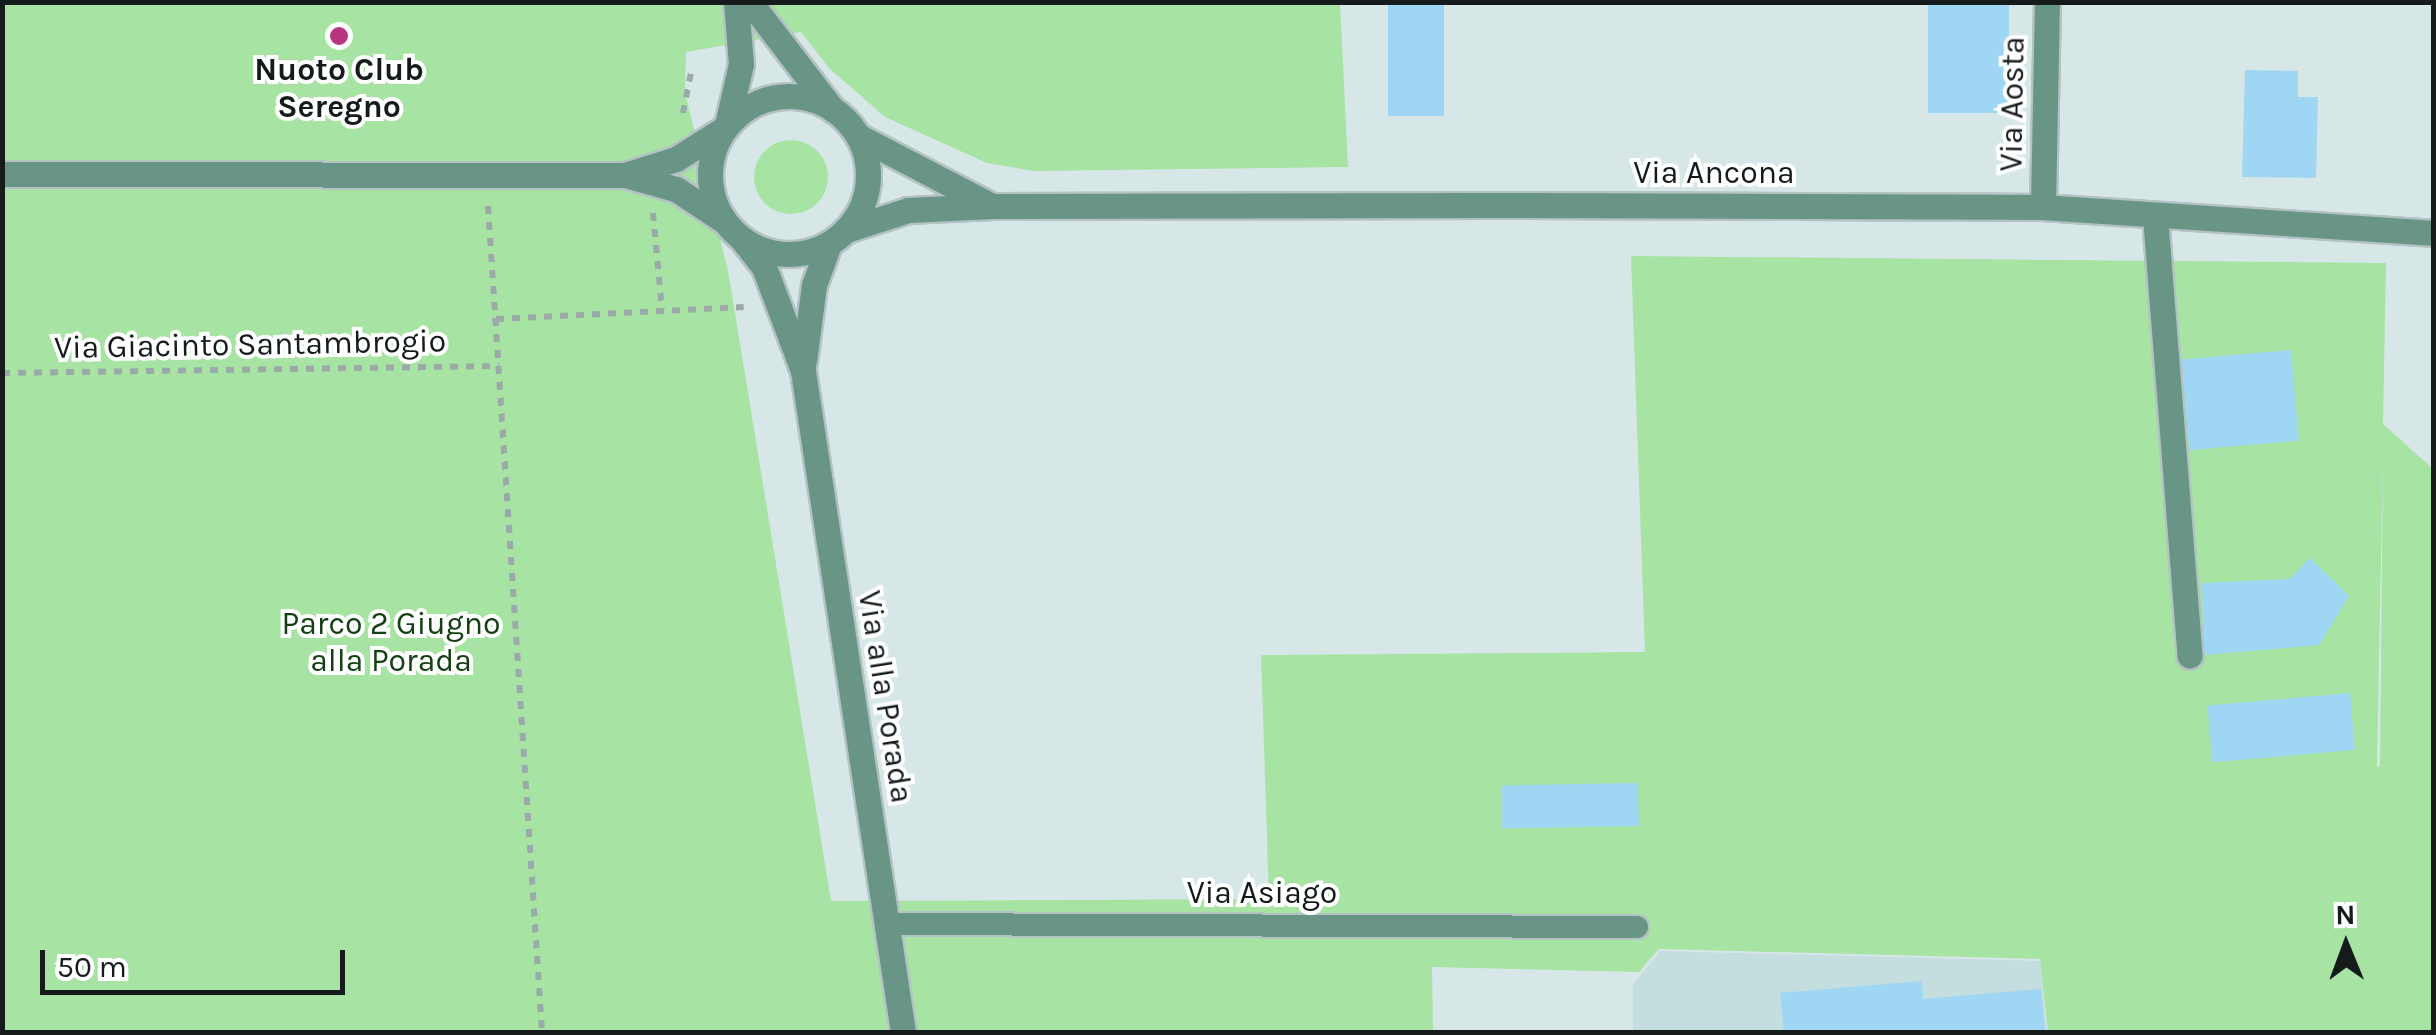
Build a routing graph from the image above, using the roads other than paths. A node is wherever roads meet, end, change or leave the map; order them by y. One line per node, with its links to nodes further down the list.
1 (736, 2): 5 (street)
2 (750, 2): 4 (street)
3 (2047, 2): 10 (street, Via Aosta)
4 (832, 109): 5 (street); 6 (street)
5 (726, 128): 8 (street); 12 (street)
6 (858, 136): 9 (street, Via Ancona); 14 (street)
7 (2, 174): 8 (street)
8 (625, 174): 12 (street)
9 (993, 206): 10 (street, Via Ancona); 14 (street, Via Ancona)
10 (2044, 207): 11 (street, Via Ancona)
11 (2154, 216): 13 (street, Via Ancona); 16 (street)
12 (733, 230): 14 (street); 15 (street, Via alla Porada)
13 (2434, 234)
14 (837, 237): 15 (street, Via alla Porada)
15 (802, 370): 17 (street, Via alla Porada)
16 (2190, 656)
17 (887, 924): 18 (lane, Via Asiago); 19 (street, Via alla Porada)
18 (1637, 927)
19 (904, 1032)

